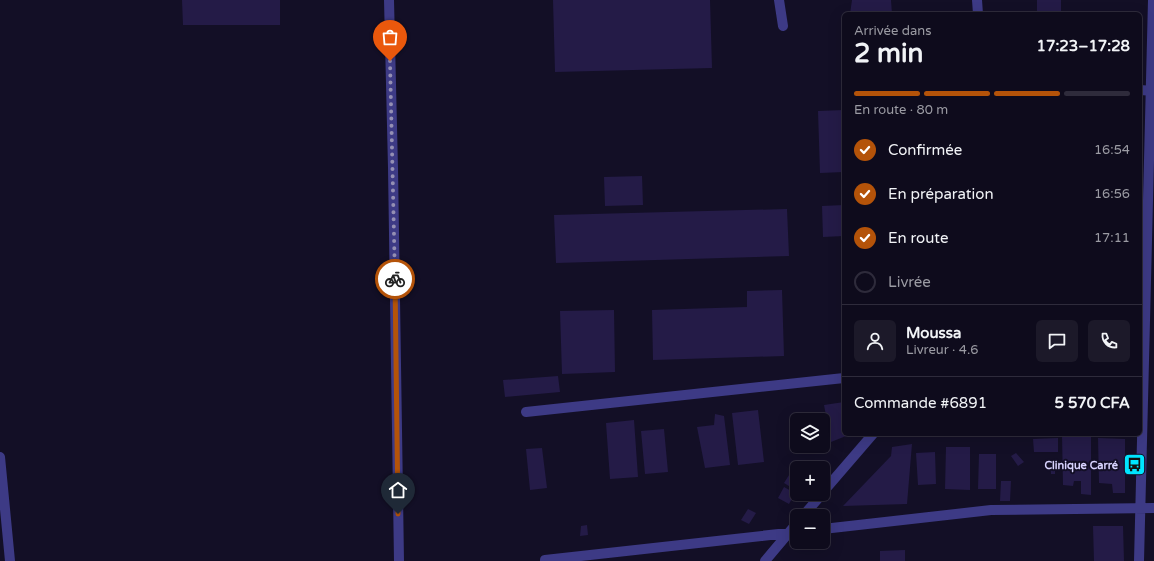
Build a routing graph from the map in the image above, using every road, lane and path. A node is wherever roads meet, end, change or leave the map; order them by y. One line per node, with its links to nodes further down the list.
1 (389, 0): 26 (street)
2 (779, 0): 6 (street)
3 (977, 0): 5 (street)
4 (1153, 0): 8 (street)
5 (978, 12)
6 (783, 26)
7 (1142, 90): 8 (street)
8 (1153, 91): 9 (street)
9 (1150, 140): 10 (street); 11 (street)
10 (1142, 148)
11 (1151, 207): 12 (street)
12 (1146, 361): 19 (street)
13 (842, 378): 14 (street)
14 (526, 412)
15 (870, 436): 17 (street)
16 (0, 457): 25 (street)
17 (830, 484)
18 (815, 501): 21 (street)
19 (1140, 508): 20 (street); 22 (street); 29 (street)
20 (1154, 508)
21 (809, 509)
22 (830, 528)
23 (790, 532): 27 (street)
24 (790, 535): 28 (street)
25 (10, 561)
26 (399, 561)
27 (545, 561)
28 (765, 561)
29 (1139, 561)

